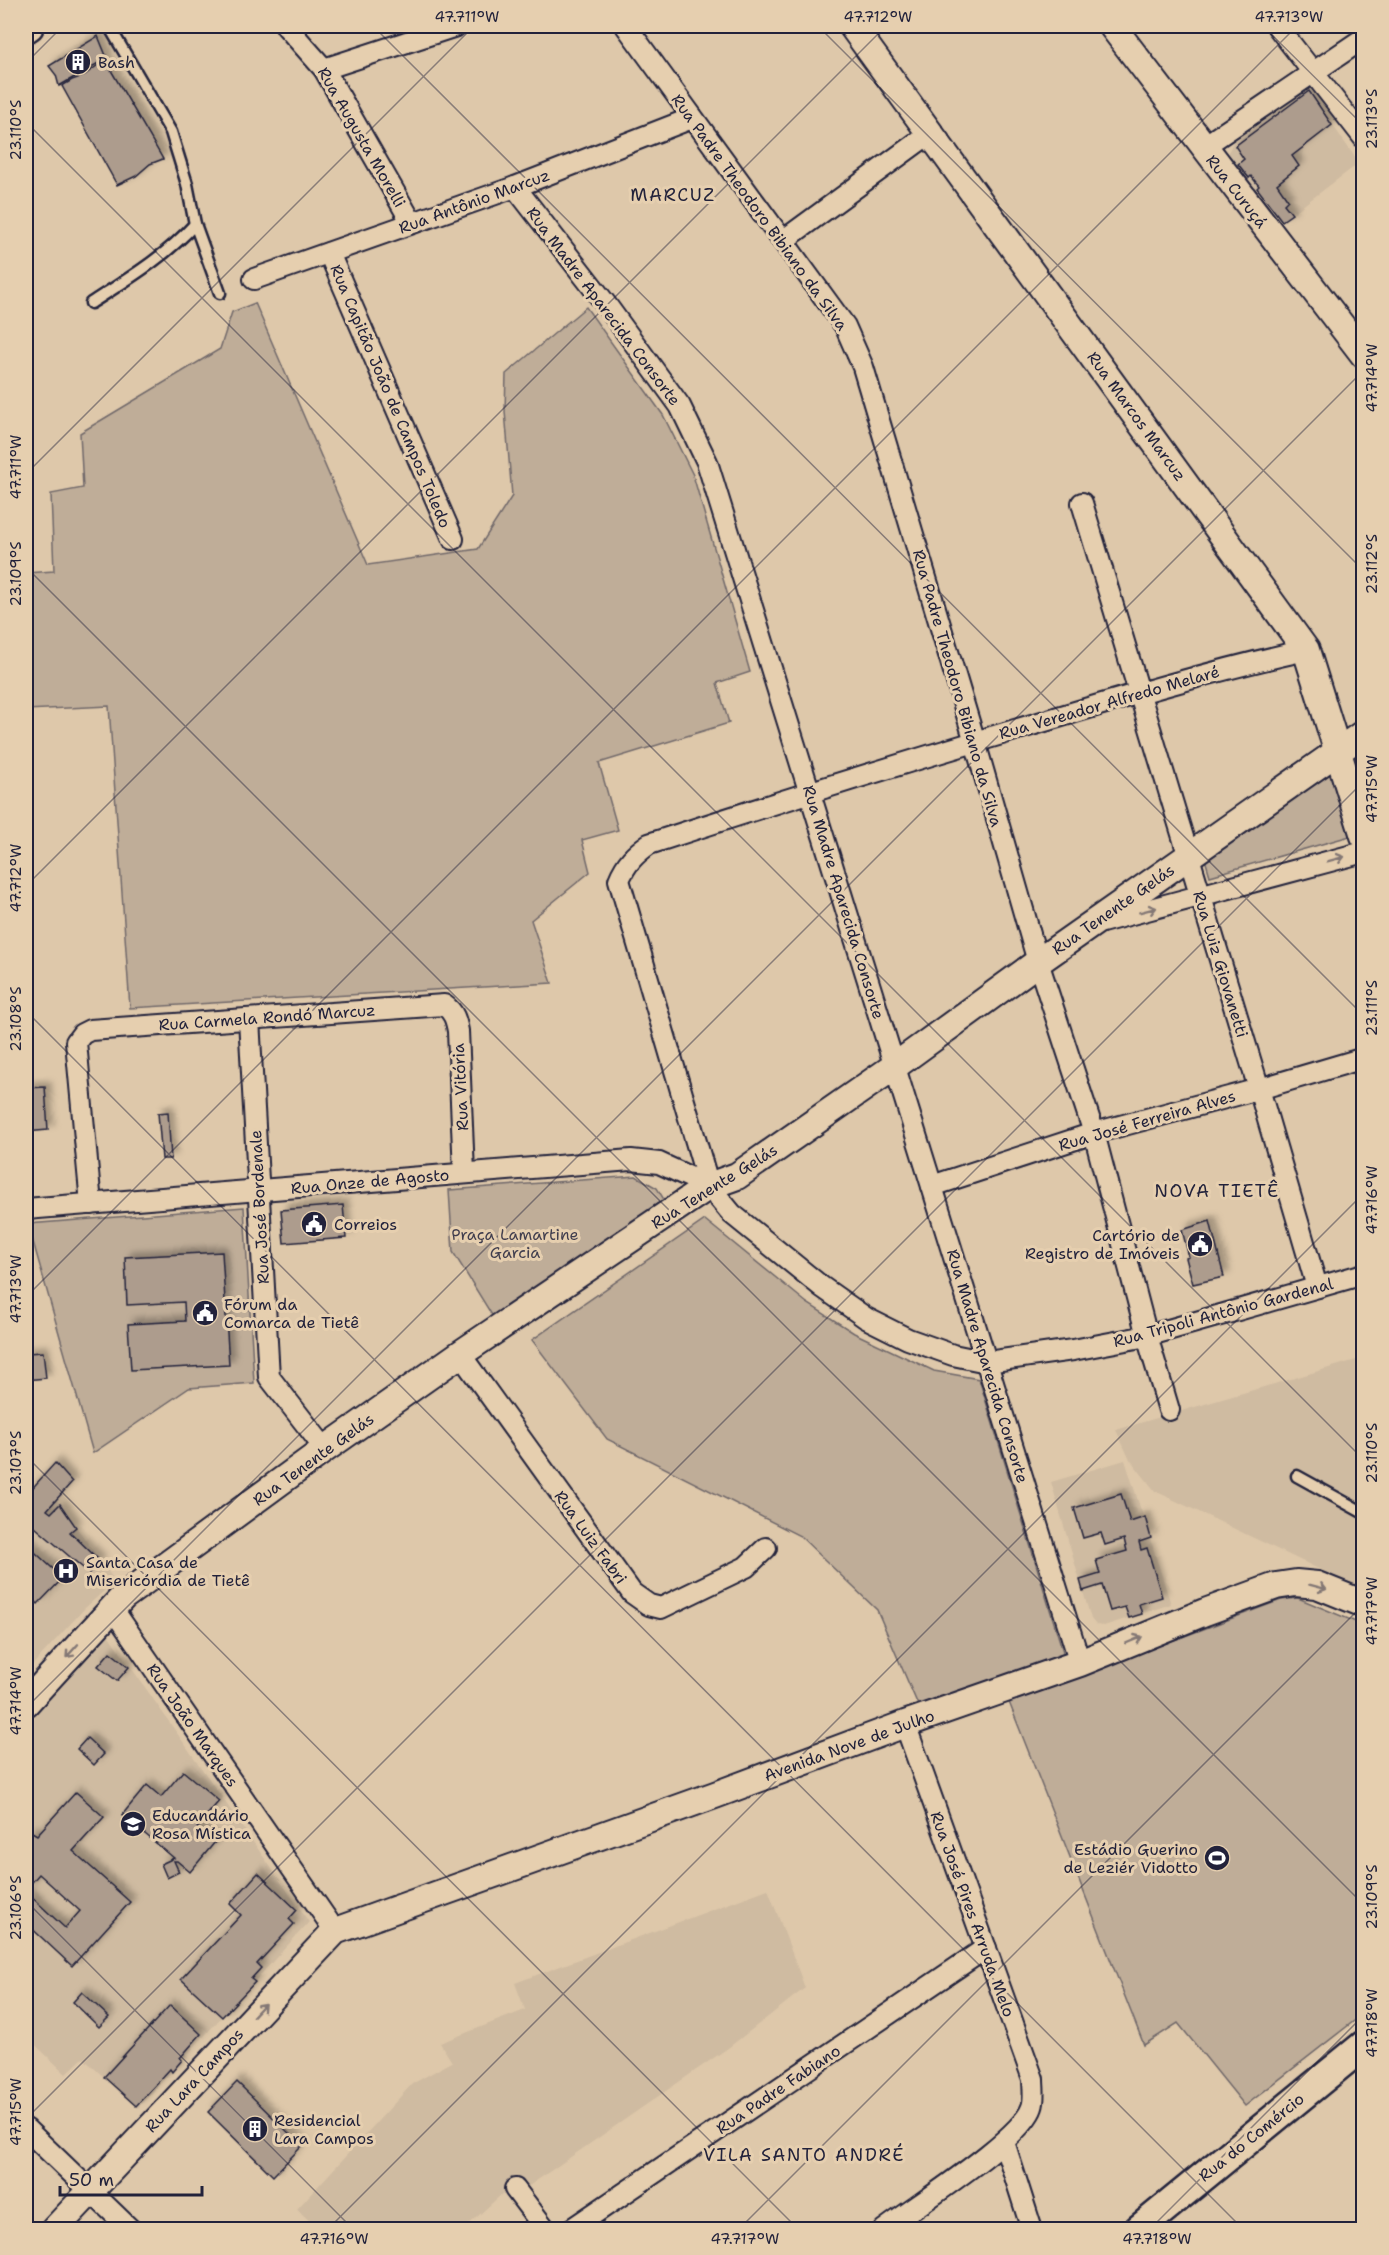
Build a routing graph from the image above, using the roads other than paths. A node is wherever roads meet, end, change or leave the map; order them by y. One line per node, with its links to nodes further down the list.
1 (109, 26): 17 (lane)
2 (286, 26): 9 (street, Rua Augusta Morelli)
3 (456, 26): 9 (street)
4 (626, 26): 11 (street, Rua Padre Theodoro Bibiano da Silva)
5 (852, 26): 12 (street, Rua Marcos Marcuz)
6 (1112, 26): 14 (street, Rua Curuçá)
7 (1277, 26): 10 (street)
8 (1364, 38): 10 (street)
9 (324, 69): 16 (street, Rua Augusta Morelli)
10 (1312, 72): 13 (street); 14 (street)
11 (692, 118): 15 (street, Rua Antônio Marcuz); 18 (street, Rua Padre Theodoro Bibiano da Silva)
12 (930, 133): 18 (street); 26 (street, Rua Marcos Marcuz)
13 (1364, 138)
14 (1203, 147): 23 (street, Rua Curuçá)
15 (515, 187): 16 (street, Rua Antônio Marcuz); 31 (street, Rua Madre Aparecida Consorte)
16 (412, 223): 19 (street, Rua Antônio Marcuz)
17 (195, 224): 21 (lane); 22 (lane)
18 (784, 240): 29 (street, Rua Padre Theodoro Bibiano da Silva)
19 (329, 254): 20 (street, Rua Antônio Marcuz); 25 (street, Rua Capitão João de Campos Toledo)
20 (254, 279)
21 (220, 293)
22 (91, 303)
23 (1364, 355)
24 (1082, 503): 27 (street, Rua Luiz Giovanetti)
25 (453, 539)
26 (1306, 650): 27 (street, Rua Vereador Alfredo Melaré); 30 (street, Rua Marcos Marcuz)
27 (1139, 693): 29 (street, Rua Vereador Alfredo Melaré); 34 (street, Rua Luiz Giovanetti)
28 (1364, 733): 30 (street, Rua Tenente Gelás)
29 (975, 742): 31 (street, Rua Vereador Alfredo Melaré); 37 (street, Rua Padre Theodoro Bibiano da Silva)
30 (1338, 751): 32 (street, Rua Marcos Marcuz); 34 (street, Rua Tenente Gelás)
31 (810, 792): 41 (street, Rua Madre Aparecida Consorte); 45 (street, Rua Vereador Alfredo Melaré)
32 (1364, 836)
33 (1364, 852): 35 (street, one-way to 33)
34 (1188, 855): 35 (street, Rua Luiz Giovanetti); 36 (street, Rua Tenente Gelás)
35 (1201, 895): 36 (street, one-way to 35); 42 (street, Rua Luiz Giovanetti)
36 (1091, 925): 37 (street, Rua Tenente Gelás)
37 (1038, 962): 41 (street, Rua Tenente Gelás); 43 (street, Rua Padre Theodoro Bibiano da Silva)
38 (444, 1005): 39 (street, Rua Carmela Rondó Marcuz); 44 (street, Rua Vitória)
39 (249, 1019): 47 (street, Rua José Bordenale); 48 (street, Rua Carmela Rondó Marcuz)
40 (1364, 1058): 42 (street, Rua José Ferreira Alves)
41 (895, 1066): 45 (street, Rua Tenente Gelás); 46 (street, Rua Madre Aparecida Consorte)
42 (1260, 1089): 43 (street, Rua José Ferreira Alves); 51 (street, Rua Luiz Giovanetti)
43 (1094, 1133): 46 (street, Rua José Ferreira Alves); 52 (street, Rua Padre Theodoro Bibiano da Silva)
44 (464, 1173): 45 (street, Rua Onze de Agosto); 47 (street, Rua Onze de Agosto)
45 (709, 1186): 53 (street, Rua Tenente Gelás); 54 (street, Rua Tripoli Antônio Gardenal)
46 (932, 1186): 54 (street, Rua Madre Aparecida Consorte)
47 (258, 1190): 48 (street, Rua Onze de Agosto); 56 (street, Rua José Bordenale)
48 (91, 1204): 49 (street, Rua Onze de Agosto)
49 (26, 1209)
50 (1364, 1274): 51 (street, Rua Tripoli Antônio Gardenal)
51 (1317, 1287): 52 (street, Rua Tripoli Antônio Gardenal)
52 (1147, 1336): 54 (street, Rua Tripoli Antônio Gardenal); 55 (street, Rua Padre Theodoro Bibiano da Silva)
53 (460, 1354): 56 (street, Rua Tenente Gelás); 59 (street, Rua Luiz Fabri)
54 (987, 1362): 62 (street, Rua Madre Aparecida Consorte)
55 (1168, 1410)
56 (325, 1449): 61 (street, Rua Tenente Gelás)
57 (1297, 1476): 58 (lane)
58 (1364, 1513)
59 (766, 1548)
60 (1364, 1604): 62 (street, Avenida Nove de Julho, one-way to 60)
61 (112, 1608): 63 (street, Rua Tenente Gelás, one-way to 63); 65 (street, Rua João Marques)
62 (1080, 1663): 64 (street, Avenida Nove de Julho)
63 (26, 1703)
64 (905, 1724): 65 (street, Avenida Nove de Julho); 66 (street, Rua José Pires Arruda Melo)
65 (335, 1931): 71 (street, Rua Lara Campos, one-way to 65)
66 (986, 1948): 69 (street, Rua José Pires Arruda Melo); 75 (street, Rua Padre Fabiano)
67 (1364, 2045): 78 (main road, Rua do Comércio)
68 (26, 2130): 71 (street)
69 (1004, 2142): 76 (street); 77 (street)
70 (515, 2189): 74 (street)
71 (90, 2191): 72 (street, Rua Lara Campos); 73 (street)
72 (54, 2229)
73 (131, 2229)
74 (546, 2229)
75 (570, 2229)
76 (884, 2229)
77 (1032, 2229)
78 (1138, 2229)

